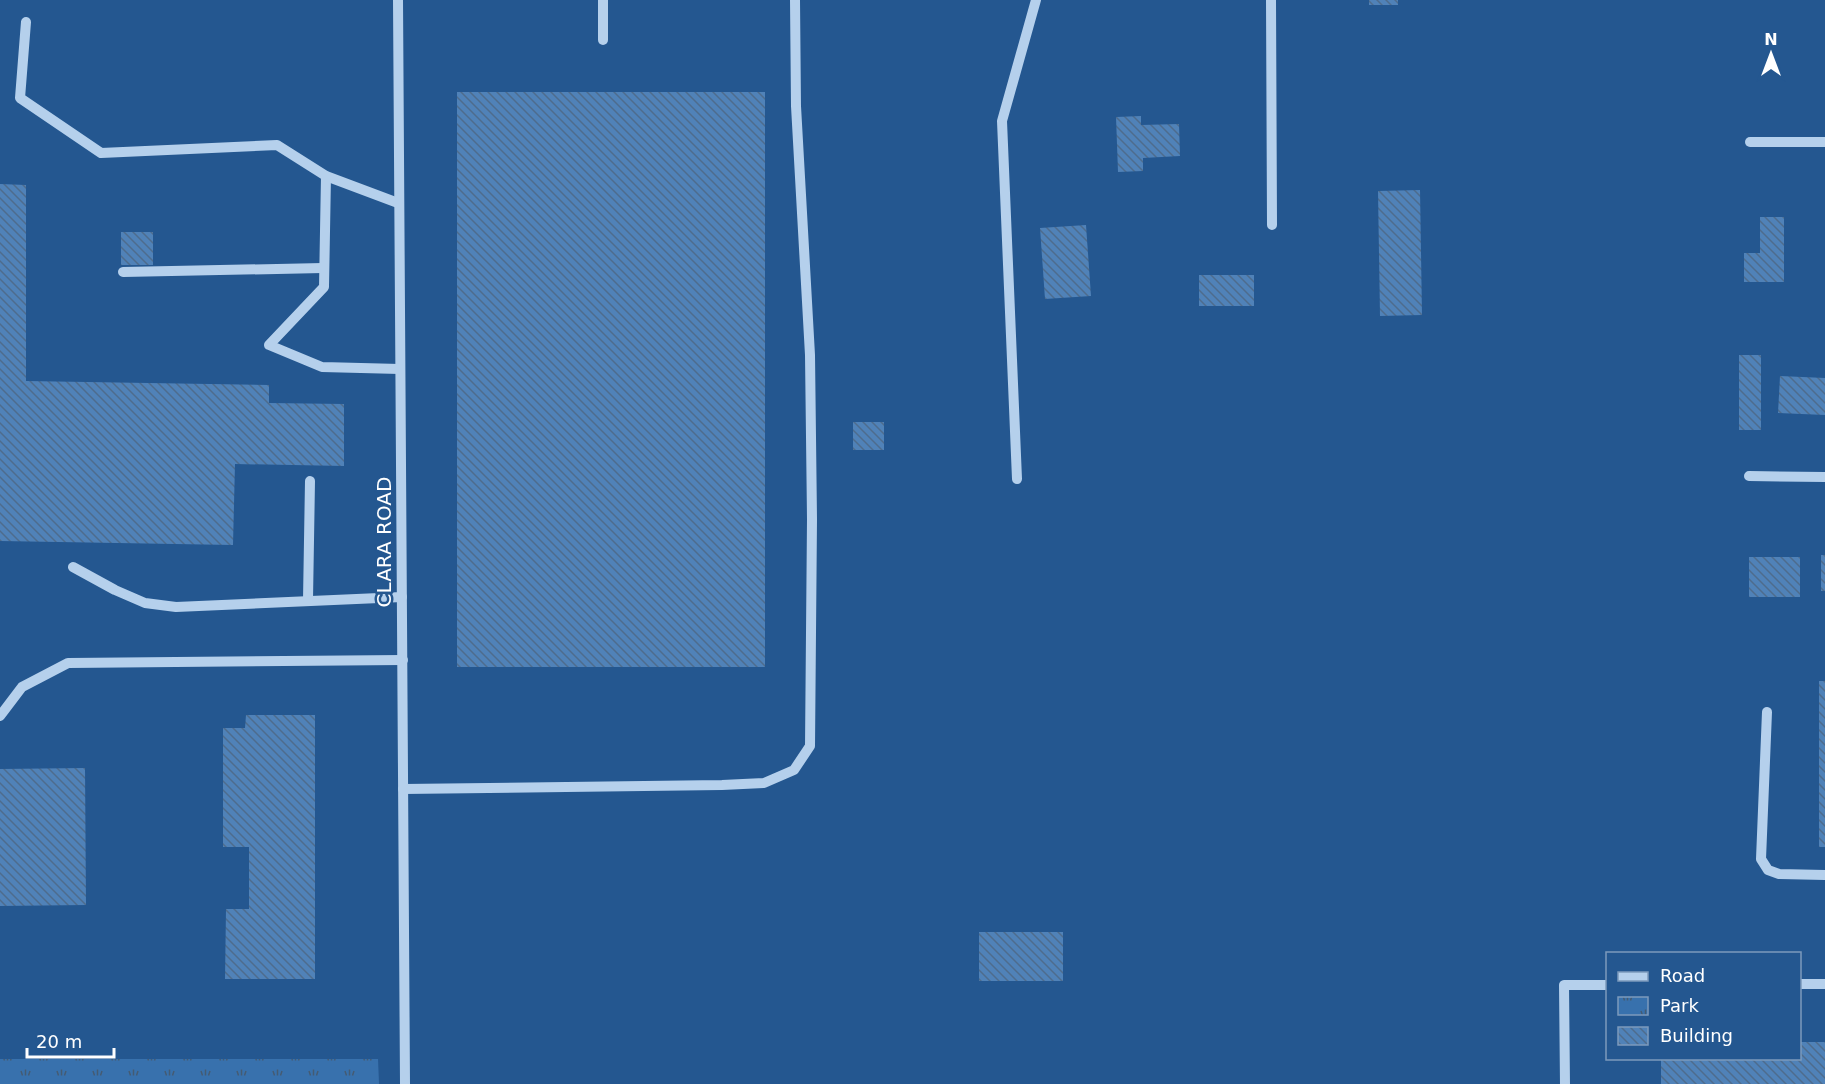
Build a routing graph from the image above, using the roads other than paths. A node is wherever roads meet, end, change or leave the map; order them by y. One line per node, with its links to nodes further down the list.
1 (398, 0): 11 (street, CLARA ROAD)
2 (603, 0): 7 (street)
3 (795, 0): 26 (street)
4 (1036, 0): 18 (street)
5 (1271, 0): 12 (street)
6 (26, 22): 10 (street)
7 (603, 39)
8 (1750, 142): 9 (street)
9 (1825, 142)
10 (326, 176): 11 (street); 13 (street)
11 (398, 203): 15 (street, CLARA ROAD)
12 (1272, 225)
13 (323, 268): 14 (street); 15 (street)
14 (123, 272)
15 (400, 369): 21 (street, CLARA ROAD)
16 (1749, 477): 17 (street)
17 (1825, 477)
18 (1017, 479)
19 (310, 481): 22 (street)
20 (73, 567): 22 (street)
21 (402, 597): 22 (street); 23 (street, CLARA ROAD)
22 (308, 600)
23 (403, 660): 25 (street); 26 (street, CLARA ROAD)
24 (1767, 712): 27 (street)
25 (0, 716)
26 (403, 789): 31 (street, CLARA ROAD)
27 (1825, 875)
28 (1801, 984): 29 (street)
29 (1825, 984)
30 (1606, 985): 32 (street)
31 (405, 1084)
32 (1566, 1084)

